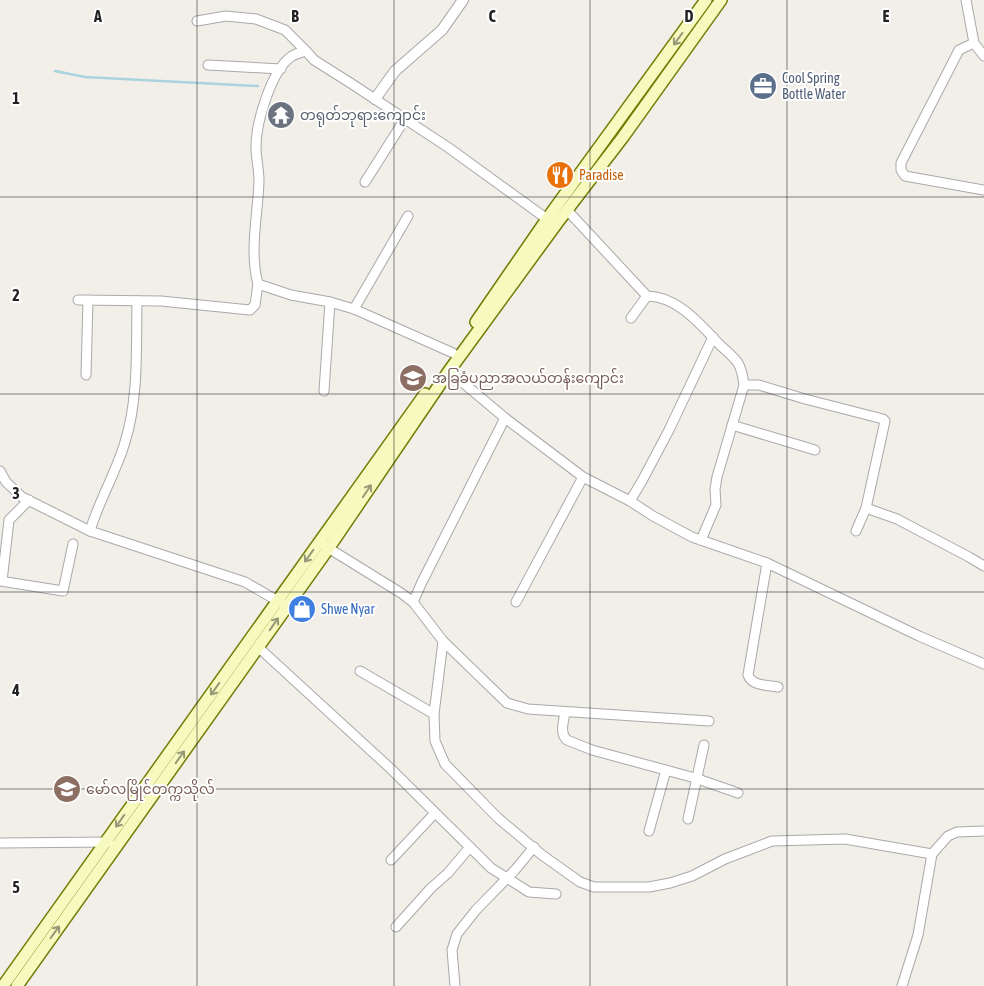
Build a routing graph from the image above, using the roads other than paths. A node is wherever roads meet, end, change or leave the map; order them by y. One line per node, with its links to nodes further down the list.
1 (463, 0): 11 (street)
2 (706, 0): 17 (main road, one-way to 17)
3 (721, 0): 15 (main road)
4 (966, 0): 6 (street)
5 (197, 21): 7 (street)
6 (974, 43): 8 (street); 14 (street)
7 (306, 50): 10 (street); 11 (street)
8 (984, 56)
9 (208, 65): 10 (street)
10 (281, 69): 18 (street)
11 (375, 99): 12 (street)
12 (405, 119): 13 (street); 17 (street)
13 (365, 182)
14 (984, 190)
15 (566, 210): 17 (main road); 19 (street)
16 (408, 216): 24 (street)
17 (552, 221): 27 (main road); 28 (main road)
18 (258, 284): 22 (street); 23 (street)
19 (647, 296): 25 (street); 26 (street)
20 (78, 300): 21 (street)
21 (88, 300): 22 (street); 29 (street)
22 (137, 301): 40 (street)
23 (330, 302): 24 (street); 31 (street)
24 (354, 309): 27 (street)
25 (630, 318)
26 (713, 337): 30 (street); 38 (street)
27 (454, 353): 42 (main road)
28 (449, 372): 32 (street); 45 (main road, one-way to 28)
29 (86, 375)
30 (744, 385): 33 (street); 39 (street)
31 (324, 391)
32 (505, 418): 36 (street); 49 (street)
33 (732, 426): 34 (street); 43 (street)
34 (815, 450)
35 (0, 471): 37 (street)
36 (583, 477): 38 (street); 50 (street)
37 (28, 500): 40 (street); 48 (street)
38 (630, 501): 43 (street)
39 (866, 508): 41 (street); 47 (street)
40 (90, 530): 51 (street)
41 (856, 531)
42 (320, 540): 45 (street); 51 (main road, one-way to 51)
43 (701, 540): 46 (street)
44 (72, 544): 48 (street)
45 (328, 549): 49 (street); 51 (main road)
46 (767, 563): 54 (street); 56 (street)
47 (984, 566)
48 (1, 581)
49 (413, 602): 52 (street)
50 (516, 602)
51 (282, 604): 53 (main road, one-way to 51); 68 (main road, one-way to 68)
52 (443, 641): 57 (street); 58 (street)
53 (258, 647): 64 (street); 69 (main road, one-way to 53)
54 (984, 664)
55 (360, 671): 58 (street)
56 (778, 687)
57 (565, 712): 59 (street); 61 (street)
58 (434, 714): 72 (street)
59 (709, 721)
60 (704, 745): 62 (street)
61 (666, 770): 62 (street); 67 (street)
62 (696, 778): 63 (street); 65 (street)
63 (738, 793)
64 (435, 813): 71 (street); 74 (street)
65 (688, 819)
66 (984, 830): 73 (street)
67 (650, 831)
68 (106, 842): 69 (street); 70 (street); 78 (main road)
69 (119, 842): 78 (main road, one-way to 69)
70 (0, 843)
71 (470, 847): 75 (street); 77 (street)
72 (534, 847): 73 (street); 75 (street)
73 (932, 854): 82 (street)
74 (391, 860)
75 (506, 878): 76 (street); 81 (street)
76 (556, 894)
77 (396, 927)
78 (32, 955): 79 (main road); 80 (main road)
79 (3, 986)
80 (17, 986)
81 (455, 986)
82 (902, 986)

